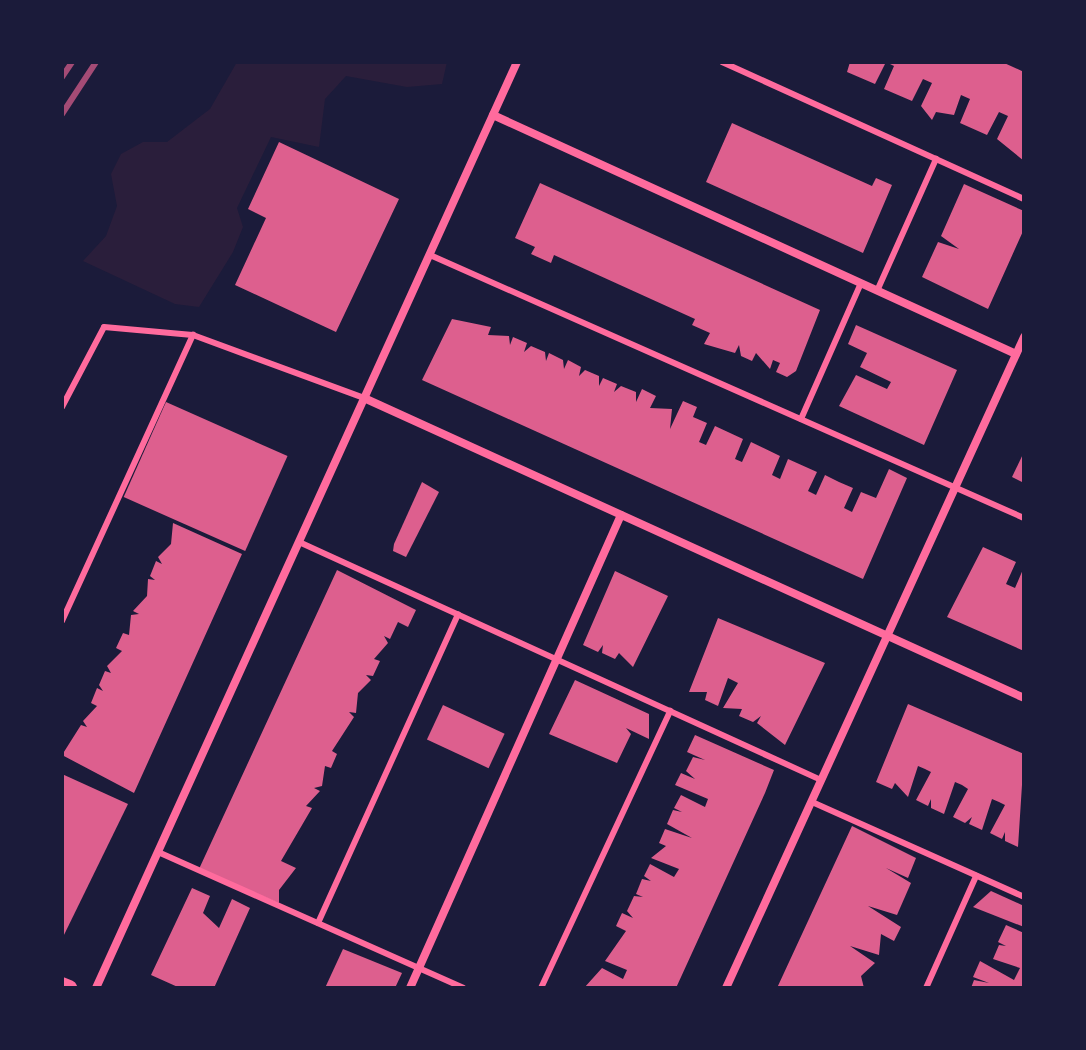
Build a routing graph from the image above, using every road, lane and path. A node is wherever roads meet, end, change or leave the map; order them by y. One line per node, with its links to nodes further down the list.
1 (517, 62): 3 (street)
2 (722, 62): 4 (lane)
3 (493, 115): 6 (street); 7 (street)
4 (936, 159): 5 (lane); 8 (lane)
5 (1024, 199)
6 (430, 255): 12 (street); 14 (lane)
7 (861, 283): 8 (street); 14 (lane)
8 (877, 291): 11 (street)
9 (193, 335): 12 (lane); 13 (lane); 20 (lane)
10 (1024, 337): 11 (street)
11 (1016, 354): 15 (street)
12 (364, 398): 16 (street); 18 (street)
13 (62, 407)
14 (801, 419): 15 (lane)
15 (955, 487): 17 (lane); 21 (street)
16 (621, 515): 21 (street); 22 (street)
17 (1024, 518)
18 (299, 542): 19 (lane); 27 (street)
19 (458, 614): 22 (lane); 30 (lane)
20 (62, 621)
21 (887, 636): 23 (street); 25 (street)
22 (554, 658): 24 (lane); 31 (street)
23 (1024, 698)
24 (670, 711): 25 (lane); 37 (lane)
25 (821, 780): 26 (street)
26 (812, 802): 28 (lane); 38 (street)
27 (158, 852): 30 (lane); 34 (street)
28 (976, 876): 29 (lane); 39 (lane)
29 (1024, 897)
30 (318, 923): 31 (lane)
31 (419, 969): 35 (street); 36 (lane)
32 (62, 985): 33 (main road)
33 (69, 988)
34 (96, 988)
35 (410, 988)
36 (463, 988)
37 (541, 988)
38 (726, 988)
39 (926, 988)

